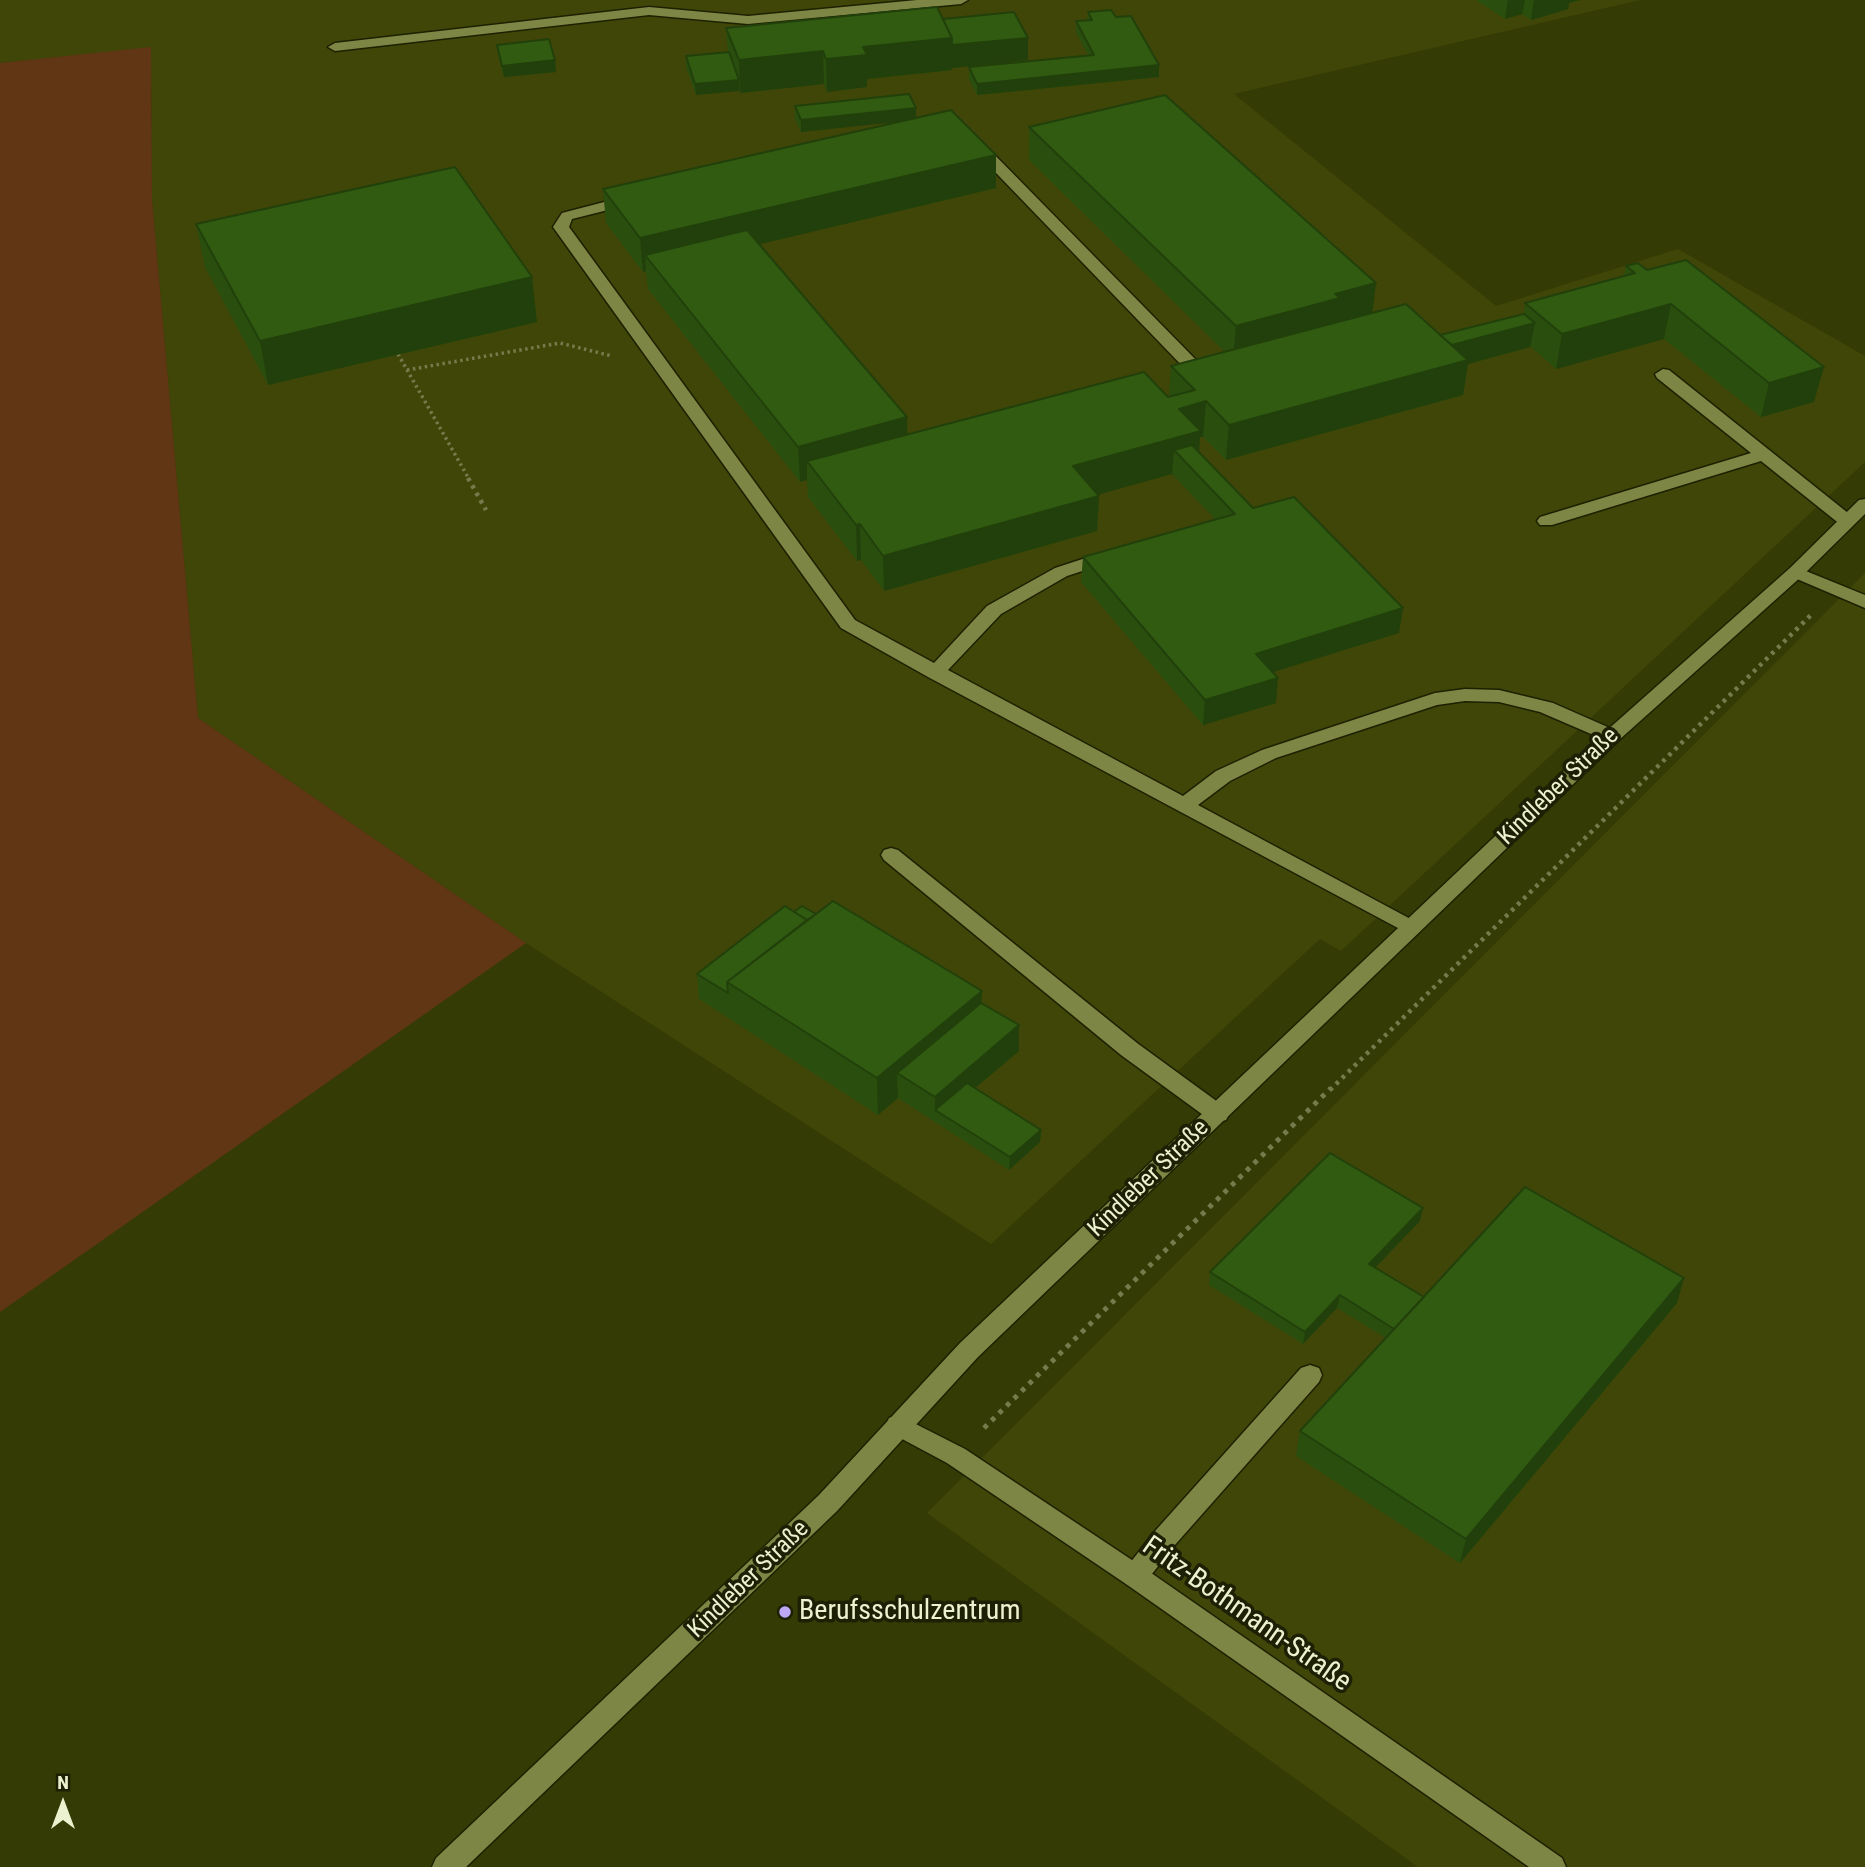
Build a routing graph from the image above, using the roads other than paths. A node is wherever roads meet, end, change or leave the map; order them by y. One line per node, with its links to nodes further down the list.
1 (961, 0): 2 (main road)
2 (335, 47)
3 (962, 133): 5 (main road)
4 (653, 195): 14 (main road)
5 (1197, 371)
6 (1663, 374): 7 (main road)
7 (1763, 455): 9 (main road); 10 (main road)
8 (1865, 504): 10 (main road, Kindleber Straße)
9 (1546, 521)
10 (1847, 522): 12 (main road, Kindleber Straße)
11 (1131, 548): 14 (main road)
12 (1796, 572): 13 (main road); 15 (main road, Kindleber Straße)
13 (1865, 602)
14 (935, 673): 16 (main road)
15 (1612, 736): 16 (main road); 18 (main road, Kindleber Straße)
16 (1186, 804): 18 (main road)
17 (891, 855): 19 (main road)
18 (1412, 928): 19 (main road, Kindleber Straße)
19 (1218, 1114): 21 (main road, Kindleber Straße)
20 (1310, 1375): 22 (main road)
21 (898, 1425): 22 (main road, Fritz-Bothmann-Straße); 23 (main road, Kindleber Straße)
22 (1135, 1576): 24 (main road, Fritz-Bothmann-Straße)
23 (446, 1867)
24 (1552, 1867)

